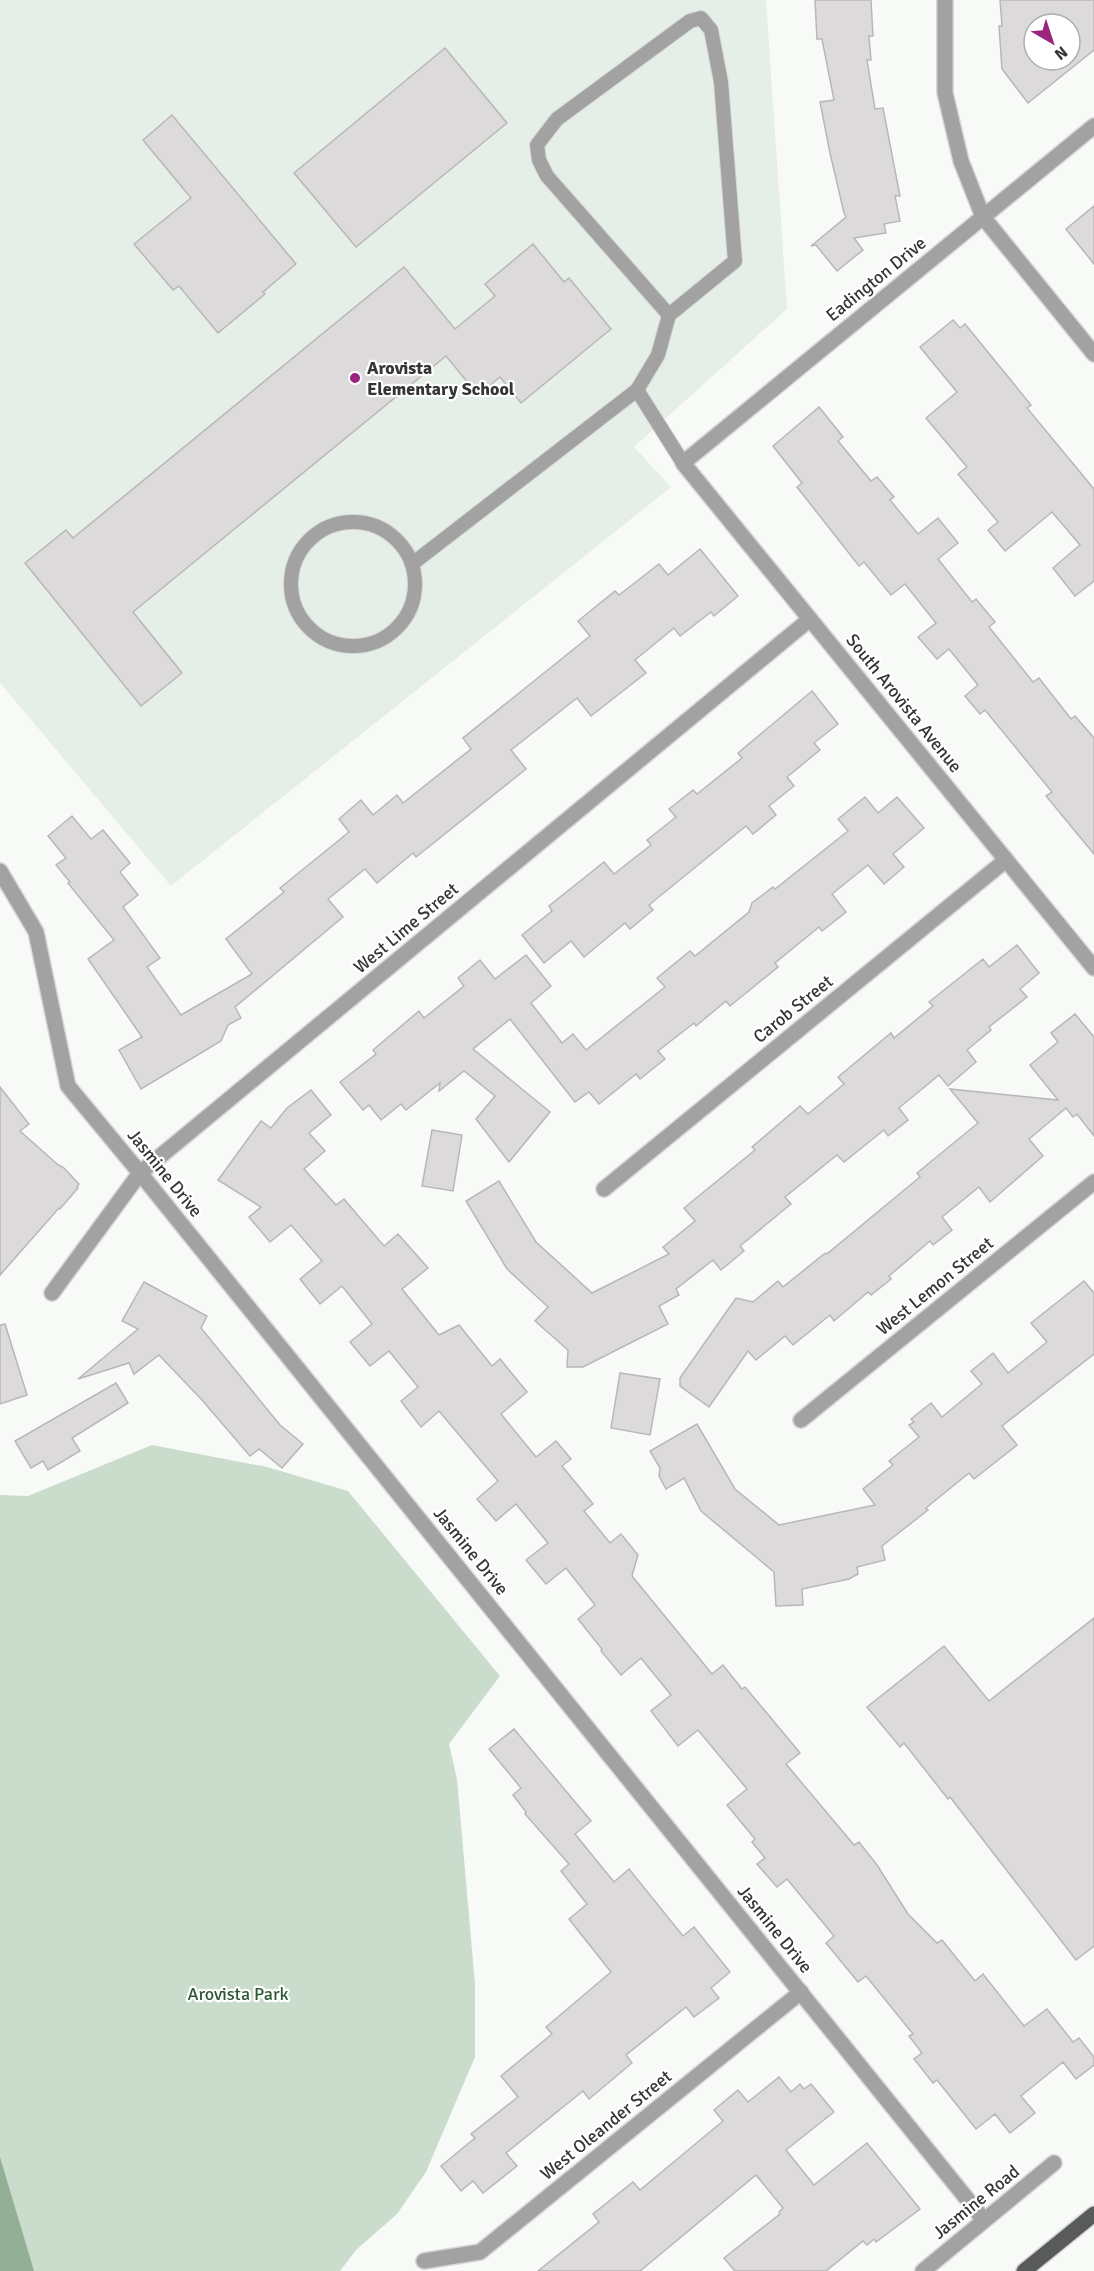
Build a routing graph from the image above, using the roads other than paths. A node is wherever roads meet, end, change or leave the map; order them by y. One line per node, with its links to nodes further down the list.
1 (945, 0): 3 (street)
2 (1094, 126): 3 (street, Eadington Drive)
3 (983, 217): 5 (street); 7 (street, Eadington Drive)
4 (669, 315): 4 (lane); 6 (lane)
5 (1094, 354)
6 (637, 390): 7 (lane); 8 (lane)
7 (683, 463): 9 (street, South Arovista Avenue)
8 (412, 564): 8 (lane)
9 (810, 619): 10 (street, South Arovista Avenue); 13 (street, West Lime Street)
10 (1006, 860): 12 (street, South Arovista Avenue); 15 (street, Carob Street)
11 (0, 871): 13 (street, Jasmine Drive)
12 (1094, 968)
13 (141, 1173): 16 (street, West Lime Street); 18 (street, Jasmine Drive)
14 (1094, 1182): 17 (street, West Lemon Street)
15 (604, 1189)
16 (52, 1293)
17 (801, 1420)
18 (801, 1992): 21 (street, Jasmine Drive); 22 (street, West Oleander Street)
19 (1054, 2163): 21 (street, Jasmine Road)
20 (1094, 2214): 24 (main road)
21 (984, 2220): 23 (street, Jasmine Road)
22 (424, 2261)
23 (922, 2271)
24 (1024, 2271)

